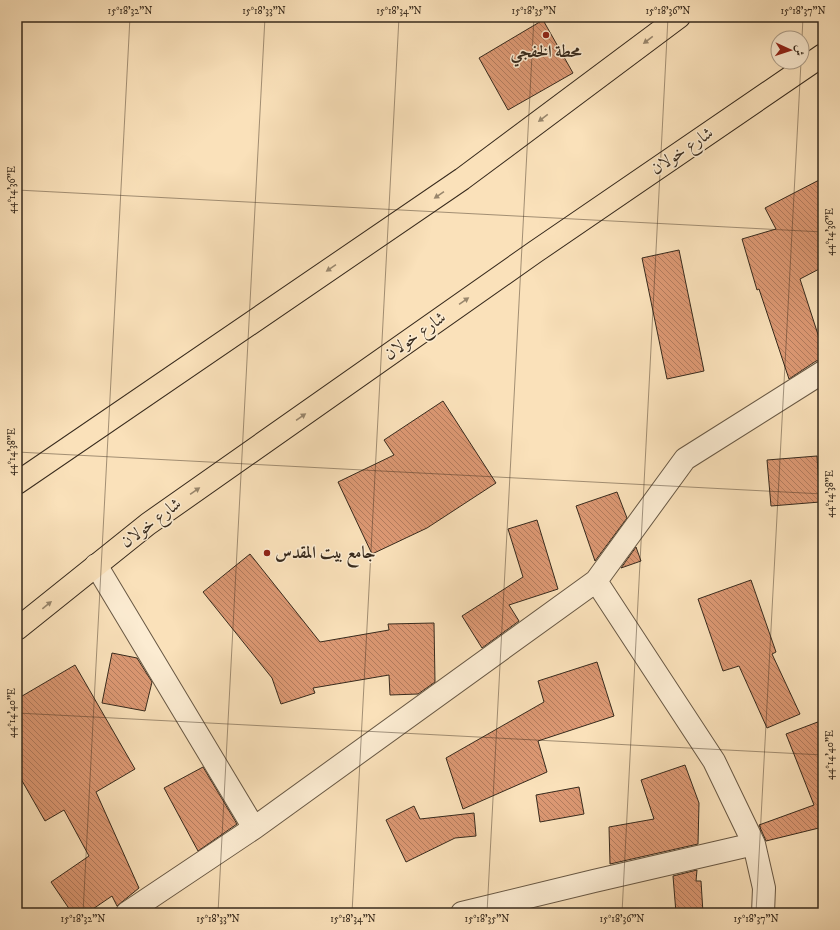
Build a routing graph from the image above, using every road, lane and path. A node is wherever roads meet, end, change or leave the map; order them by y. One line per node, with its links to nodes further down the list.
1 (679, 17): 4 (main road, one-way to 4)
2 (823, 55): 5 (main road, شارع خولان, one-way to 2)
3 (823, 372): 6 (street)
4 (17, 483)
5 (96, 565): 7 (main road, شارع خولان, one-way to 5); 8 (street)
6 (596, 581): 8 (street); 9 (street)
7 (17, 629)
8 (254, 828): 10 (street)
9 (754, 844): 11 (street); 12 (street)
10 (127, 913)
11 (462, 913)
12 (763, 913)

